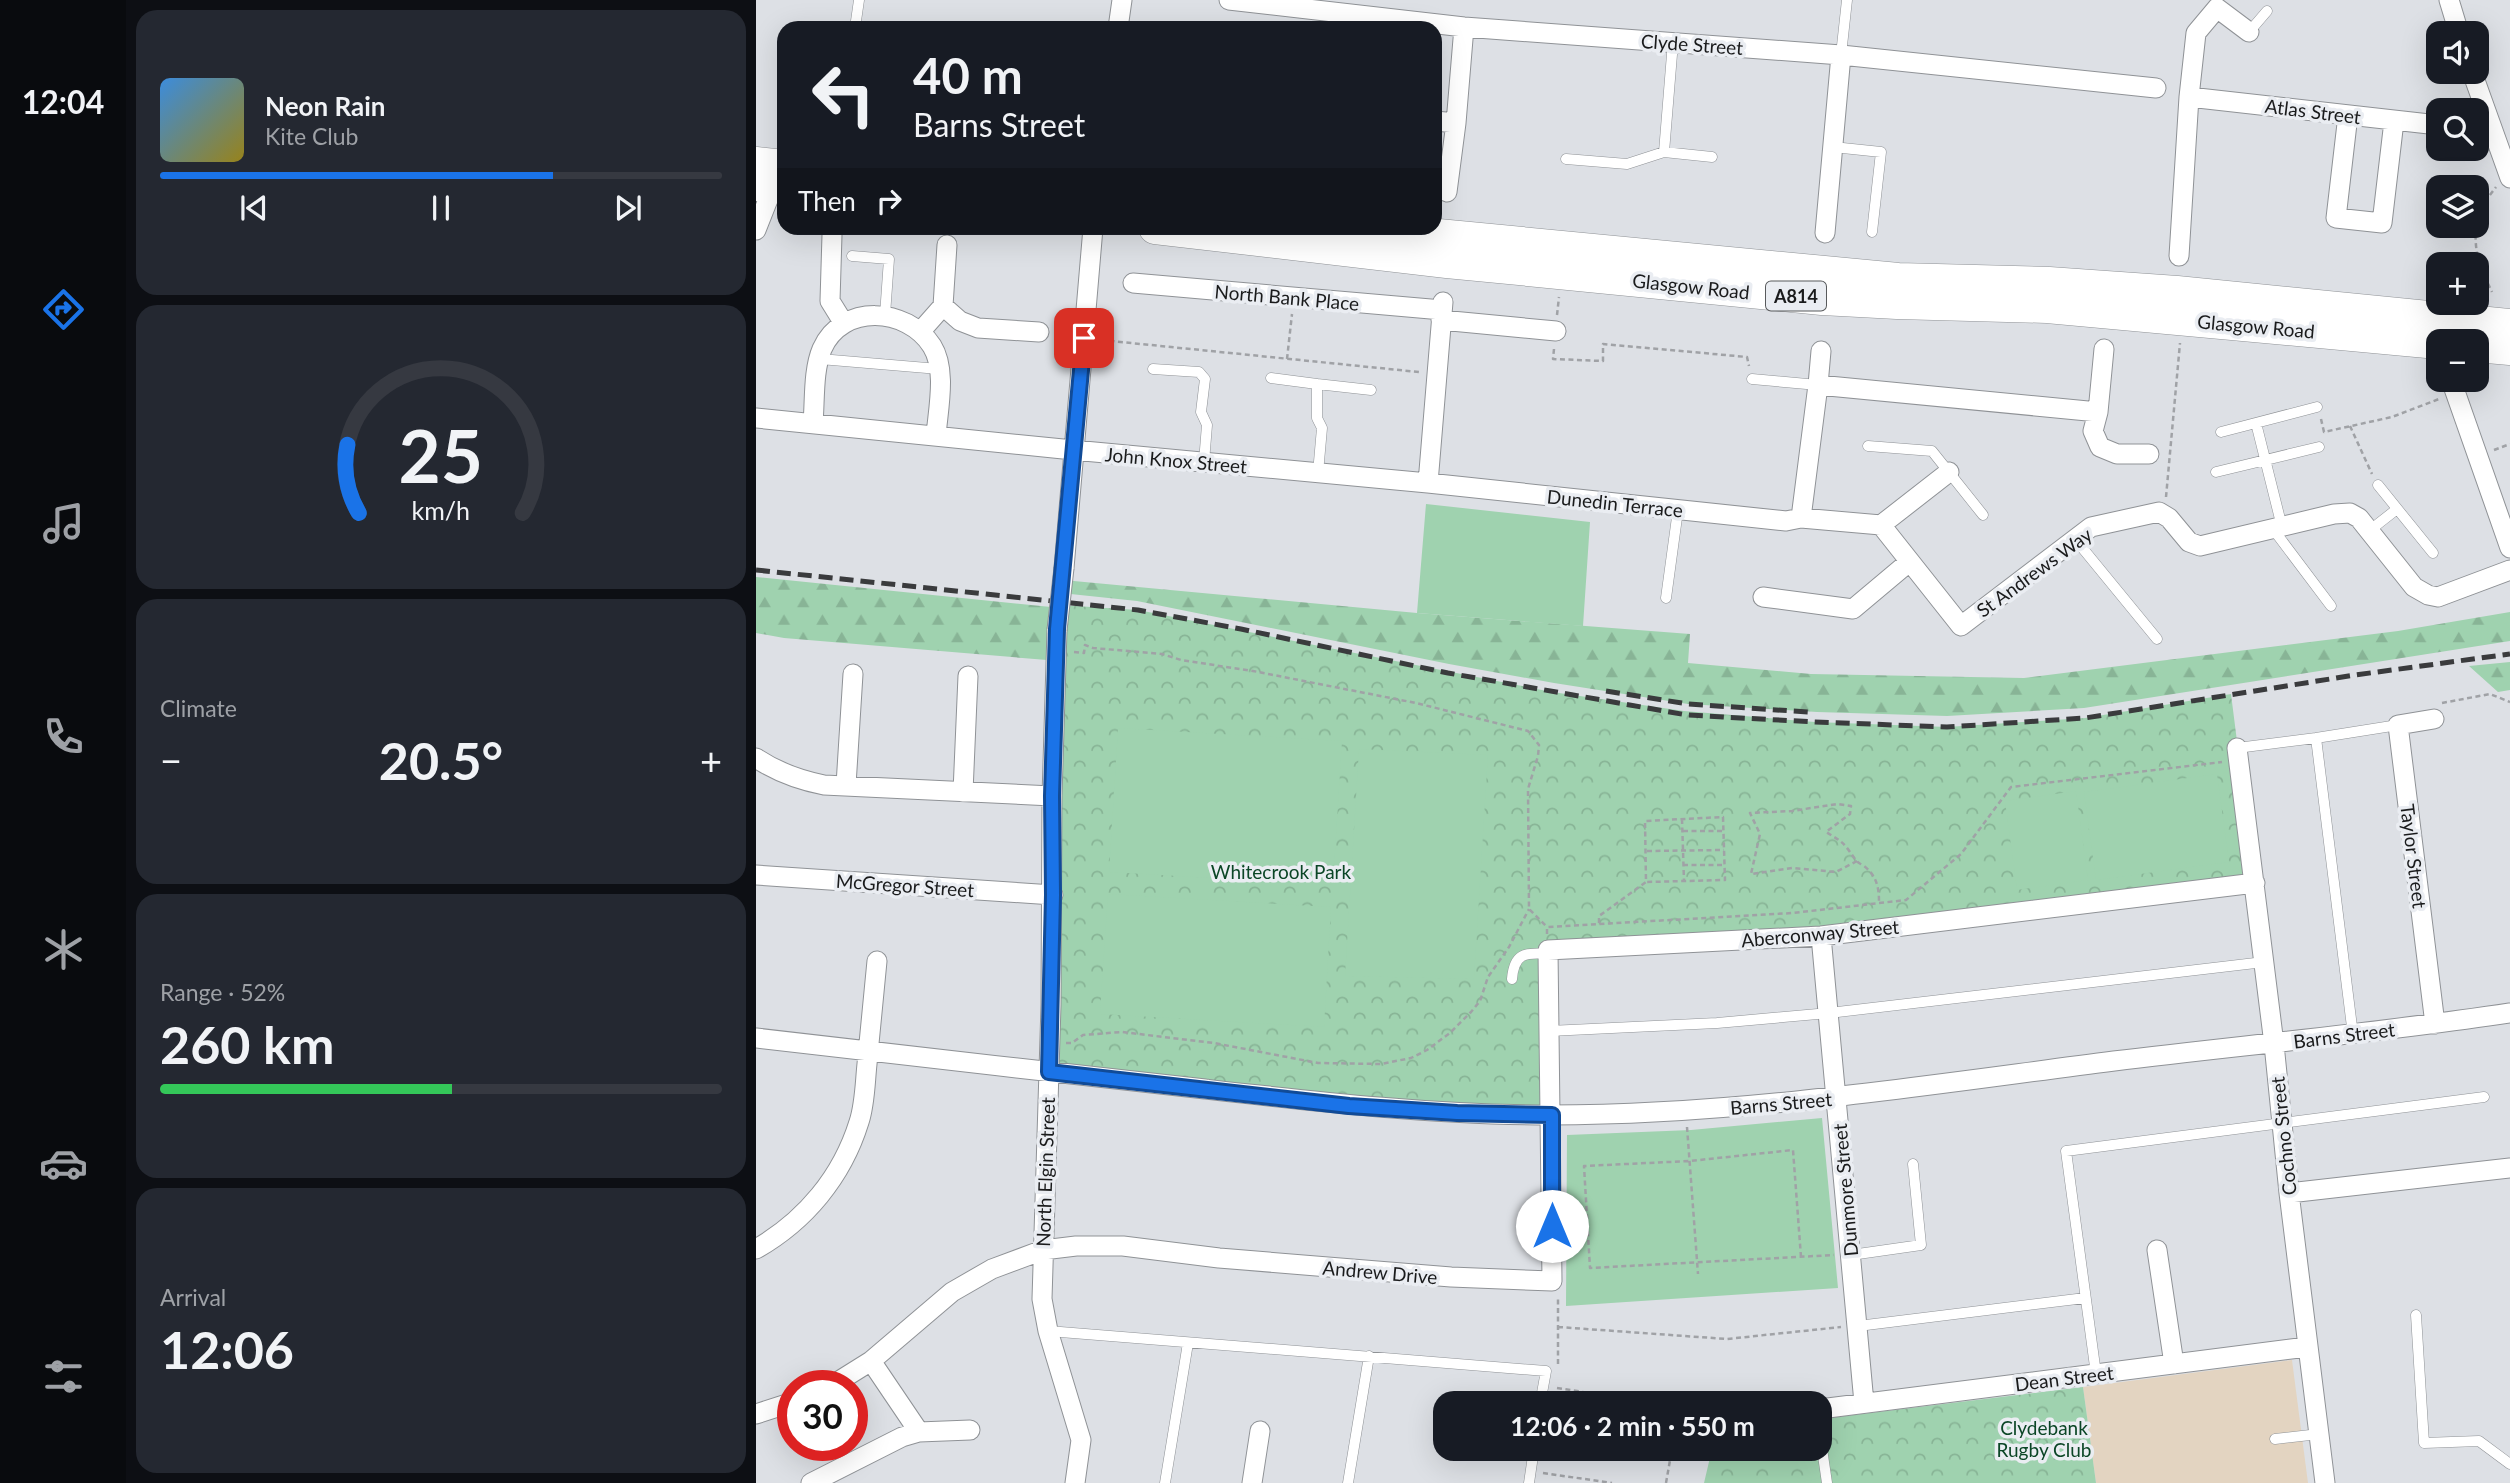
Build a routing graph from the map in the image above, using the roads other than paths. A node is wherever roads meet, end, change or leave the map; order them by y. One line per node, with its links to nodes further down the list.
1 (859, 0): 8 (lane)
2 (1122, 0): 9 (street)
3 (1228, 0): 10 (street, Clyde Street)
4 (1847, 0): 16 (lane)
5 (2449, 0): 11 (street)
6 (2220, 4): 14 (street); 18 (street)
7 (2267, 11): 14 (lane)
8 (856, 21)
9 (1119, 21)
10 (1412, 21)
11 (2455, 21)
12 (1442, 24): 13 (street, Clyde Street)
13 (1464, 27): 15 (street, Clyde Street); 22 (street)
14 (2249, 32)
15 (1672, 42): 16 (street, Clyde Street); 26 (lane)
16 (1841, 55): 17 (street, Clyde Street); 25 (street)
17 (2156, 88)
18 (2189, 97): 19 (street, Atlas Street); 41 (street)
19 (2348, 115): 20 (street, Atlas Street); 20 (street)
20 (2394, 121): 23 (street, Atlas Street)
21 (1442, 122): 22 (street)
22 (1456, 123): 31 (street)
23 (2426, 124)
24 (2489, 136): 29 (street)
25 (1833, 147): 33 (lane); 34 (street)
26 (1664, 152): 27 (lane); 28 (lane)
27 (1712, 157)
28 (1566, 159)
29 (2505, 172)
30 (771, 178): 32 (street)
31 (1447, 192)
32 (756, 230)
33 (1872, 232)
34 (1825, 233)
35 (832, 235): 46 (street)
36 (1092, 235): 74 (street, North Elgin Street)
37 (1218, 235): 51 (main road, Glasgow Road / A814)
38 (1438, 235): 47 (main road, Glasgow Road / A814)
39 (947, 245): 43 (street)
40 (852, 256): 45 (lane)
41 (2179, 256)
42 (1133, 283): 44 (street, North Bank Place)
43 (943, 306): 49 (street); 50 (street)
44 (1442, 311): 48 (street, North Bank Place); 81 (street)
45 (885, 315): 46 (street); 49 (street)
46 (843, 322): 56 (street)
47 (2510, 324)
48 (1556, 331)
49 (920, 332): 57 (street)
50 (1039, 332)
51 (2426, 342)
52 (2489, 347): 54 (main road)
53 (2104, 349): 66 (street)
54 (2510, 349)
55 (1821, 351): 62 (street)
56 (820, 359): 57 (lane); 68 (street)
57 (939, 369): 71 (street)
58 (1153, 369): 77 (lane)
59 (1271, 378): 61 (lane)
60 (1752, 379): 62 (lane)
61 (1317, 384): 63 (lane); 80 (lane)
62 (1818, 385): 66 (street); 86 (street)
63 (1371, 390)
64 (2455, 392): 91 (street)
65 (2317, 407): 69 (lane)
66 (2098, 412): 75 (street)
67 (756, 418): 68 (street, John Knox Street)
68 (813, 423): 71 (street, John Knox Street)
69 (2256, 423): 70 (lane); 76 (lane)
70 (2221, 432)
71 (936, 436): 74 (street, John Knox Street)
72 (1868, 446): 78 (lane)
73 (2319, 447): 76 (lane)
74 (1073, 450): 77 (street, John Knox Street); 108 (street, North Elgin Street, bridge)
75 (2149, 454)
76 (2266, 460): 79 (lane); 88 (lane)
77 (1204, 462): 80 (street, John Knox Street)
78 (1948, 472): 85 (lane); 87 (street)
79 (2216, 472)
80 (1318, 473): 81 (street, John Knox Street)
81 (1428, 483): 84 (street, Dunedin Terrace)
82 (2378, 485): 83 (lane)
83 (2397, 509): 89 (lane); 92 (lane)
84 (1678, 510): 86 (street, Dunedin Terrace); 96 (lane)
85 (1983, 515)
86 (1801, 518): 87 (street)
87 (1881, 525): 93 (street, St Andrews Way)
88 (2278, 528): 89 (street); 90 (street, St Andrews Way); 97 (lane)
89 (2369, 531): 94 (street)
90 (2075, 539): 93 (street, St Andrews Way); 98 (lane)
91 (2510, 548)
92 (2433, 553)
93 (1909, 562): 95 (street)
94 (2510, 570)
95 (1763, 597)
96 (1666, 598)
97 (2331, 607)
98 (2157, 639)
99 (853, 674): 106 (street)
100 (968, 676): 107 (street)
101 (2434, 719): 102 (street)
102 (2398, 725): 103 (lane); 119 (street, Taylor Street)
103 (2316, 738): 104 (lane); 121 (lane)
104 (2238, 754): 110 (street, Cochno Street)
105 (756, 758): 106 (street)
106 (846, 785): 107 (street)
107 (963, 792): 108 (street)
108 (1052, 796): 111 (street, North Elgin Street)
109 (756, 875): 111 (street, McGregor Street)
110 (2255, 883): 112 (street, Aberconway Street); 115 (street, Cochno Street)
111 (1053, 895): 125 (street, North Elgin Street)
112 (1821, 936): 113 (street, Aberconway Street); 117 (street, Dunmore Street)
113 (1548, 952): 116 (lane); 120 (street)
114 (877, 961): 124 (street)
115 (2264, 962): 117 (lane); 123 (street, Cochno Street)
116 (1512, 979)
117 (1829, 1013): 120 (lane); 127 (street, Dunmore Street)
118 (2510, 1013): 119 (street, Barns Street)
119 (2435, 1024): 121 (street, Barns Street)
120 (1549, 1031): 128 (street)
121 (2353, 1035): 123 (street, Barns Street)
122 (756, 1038): 124 (street, Barns Street)
123 (2274, 1044): 127 (street, Barns Street); 129 (street, Cochno Street)
124 (868, 1051): 125 (street, Barns Street); 133 (street)
125 (1049, 1072): 128 (street, Barns Street); 134 (street, North Elgin Street)
126 (2484, 1097): 129 (lane)
127 (1837, 1098): 128 (street, Barns Street); 136 (street, Dunmore Street)
128 (1552, 1115): 134 (street, Andrew Drive)
129 (2282, 1123): 132 (street, Cochno Street); 137 (lane)
130 (1913, 1164): 136 (lane)
131 (2510, 1168): 132 (street)
132 (2288, 1193): 142 (street, Cochno Street)
133 (756, 1249)
134 (1043, 1250): 140 (street, North Elgin Street); 144 (street, Andrew Drive)
135 (2157, 1250): 145 (street)
136 (1851, 1255): 139 (street, Dunmore Street)
137 (2085, 1298): 139 (lane); 147 (lane)
138 (2416, 1315): 160 (lane)
139 (1858, 1326): 149 (street, Dunmore Street)
140 (1048, 1331): 141 (lane); 162 (street, North Elgin Street)
141 (1188, 1343): 143 (lane); 163 (lane)
142 (2307, 1347): 145 (street, Dean Street); 156 (street, Cochno Street)
143 (1370, 1356): 148 (lane); 165 (lane)
144 (870, 1361): 146 (street, Andrew Drive); 155 (street)
145 (2174, 1364): 147 (street, Dean Street)
146 (856, 1370)
147 (2096, 1374): 149 (street, Dean Street)
148 (1542, 1391)
149 (1864, 1403): 151 (street, Dean Street)
150 (777, 1407): 152 (street)
151 (1832, 1407)
152 (756, 1413)
153 (970, 1430): 155 (street)
154 (1260, 1431): 164 (street)
155 (919, 1432): 161 (street)
156 (2319, 1434): 157 (lane); 168 (street, Cochno Street)
157 (2274, 1439)
158 (1532, 1461): 166 (lane)
159 (1824, 1461): 167 (lane)
160 (2510, 1464)
161 (811, 1483)
162 (1075, 1483)
163 (1165, 1483)
164 (1252, 1483)
165 (1348, 1483)
166 (1529, 1483)
167 (1827, 1483)
168 (2326, 1483)

